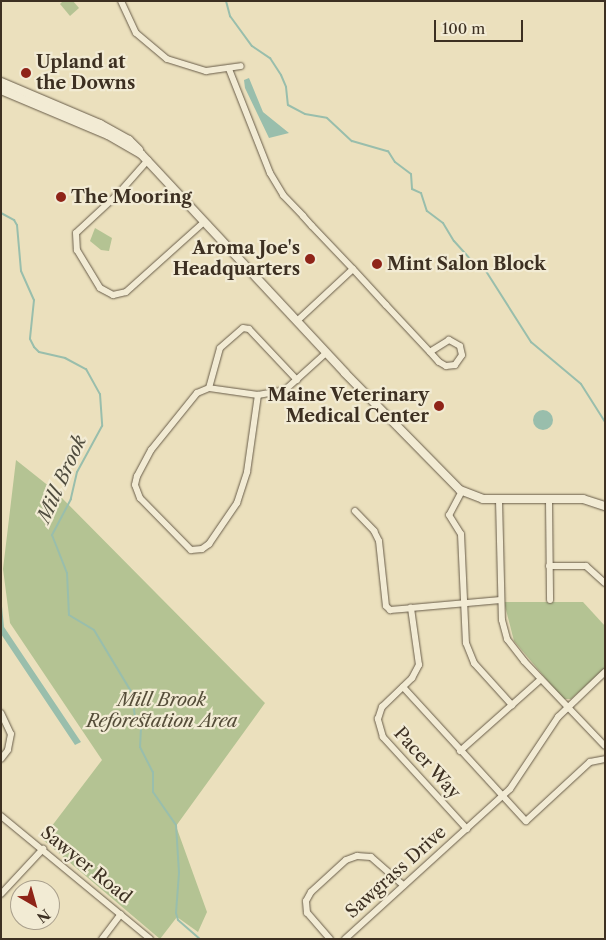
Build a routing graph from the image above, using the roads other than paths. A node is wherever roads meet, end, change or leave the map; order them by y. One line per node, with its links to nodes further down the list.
1 (121, 1): 3 (street)
2 (241, 66): 3 (street)
3 (229, 69): 9 (street)
4 (1, 82): 6 (street)
5 (1, 90): 6 (street)
6 (141, 154): 7 (street)
7 (148, 160): 8 (street); 8 (street)
8 (204, 222): 10 (street)
9 (353, 269): 10 (street); 11 (street)
10 (297, 321): 12 (street)
11 (430, 352): 11 (street)
12 (326, 353): 13 (street); 16 (street)
13 (297, 380): 14 (street); 15 (street)
14 (209, 388): 15 (street); 15 (street)
15 (258, 395)
16 (462, 492): 17 (street); 25 (street)
17 (499, 500): 18 (street); 23 (street)
18 (549, 500): 19 (street); 21 (street)
19 (605, 506)
20 (355, 511): 26 (street)
21 (549, 566): 22 (street); 24 (street)
22 (605, 583)
23 (501, 600): 25 (street); 28 (street)
24 (550, 600)
25 (462, 602): 26 (street); 30 (street)
26 (411, 608): 29 (street, Pacer Way)
27 (605, 672): 31 (street, Sawgrass Drive)
28 (541, 679): 30 (street); 31 (street)
29 (402, 688): 34 (street); 39 (street, Pacer Way)
30 (512, 705): 34 (street)
31 (567, 706): 33 (street); 37 (street, Sawgrass Drive)
32 (1, 713): 35 (street)
33 (605, 746)
34 (460, 751): 37 (street)
35 (1, 759)
36 (605, 759): 37 (street)
37 (502, 796): 39 (street, Sawgrass Drive)
38 (1, 816): 40 (street, Sawyer Road)
39 (467, 828): 41 (street, Sawgrass Drive)
40 (43, 849): 42 (street); 43 (street, Sawyer Road)
41 (403, 885): 46 (street); 47 (street, Sawgrass Drive)
42 (1, 894)
43 (121, 914): 44 (street); 45 (street, Sawyer Road)
44 (102, 939)
45 (150, 939)
46 (330, 939)
47 (346, 939)

